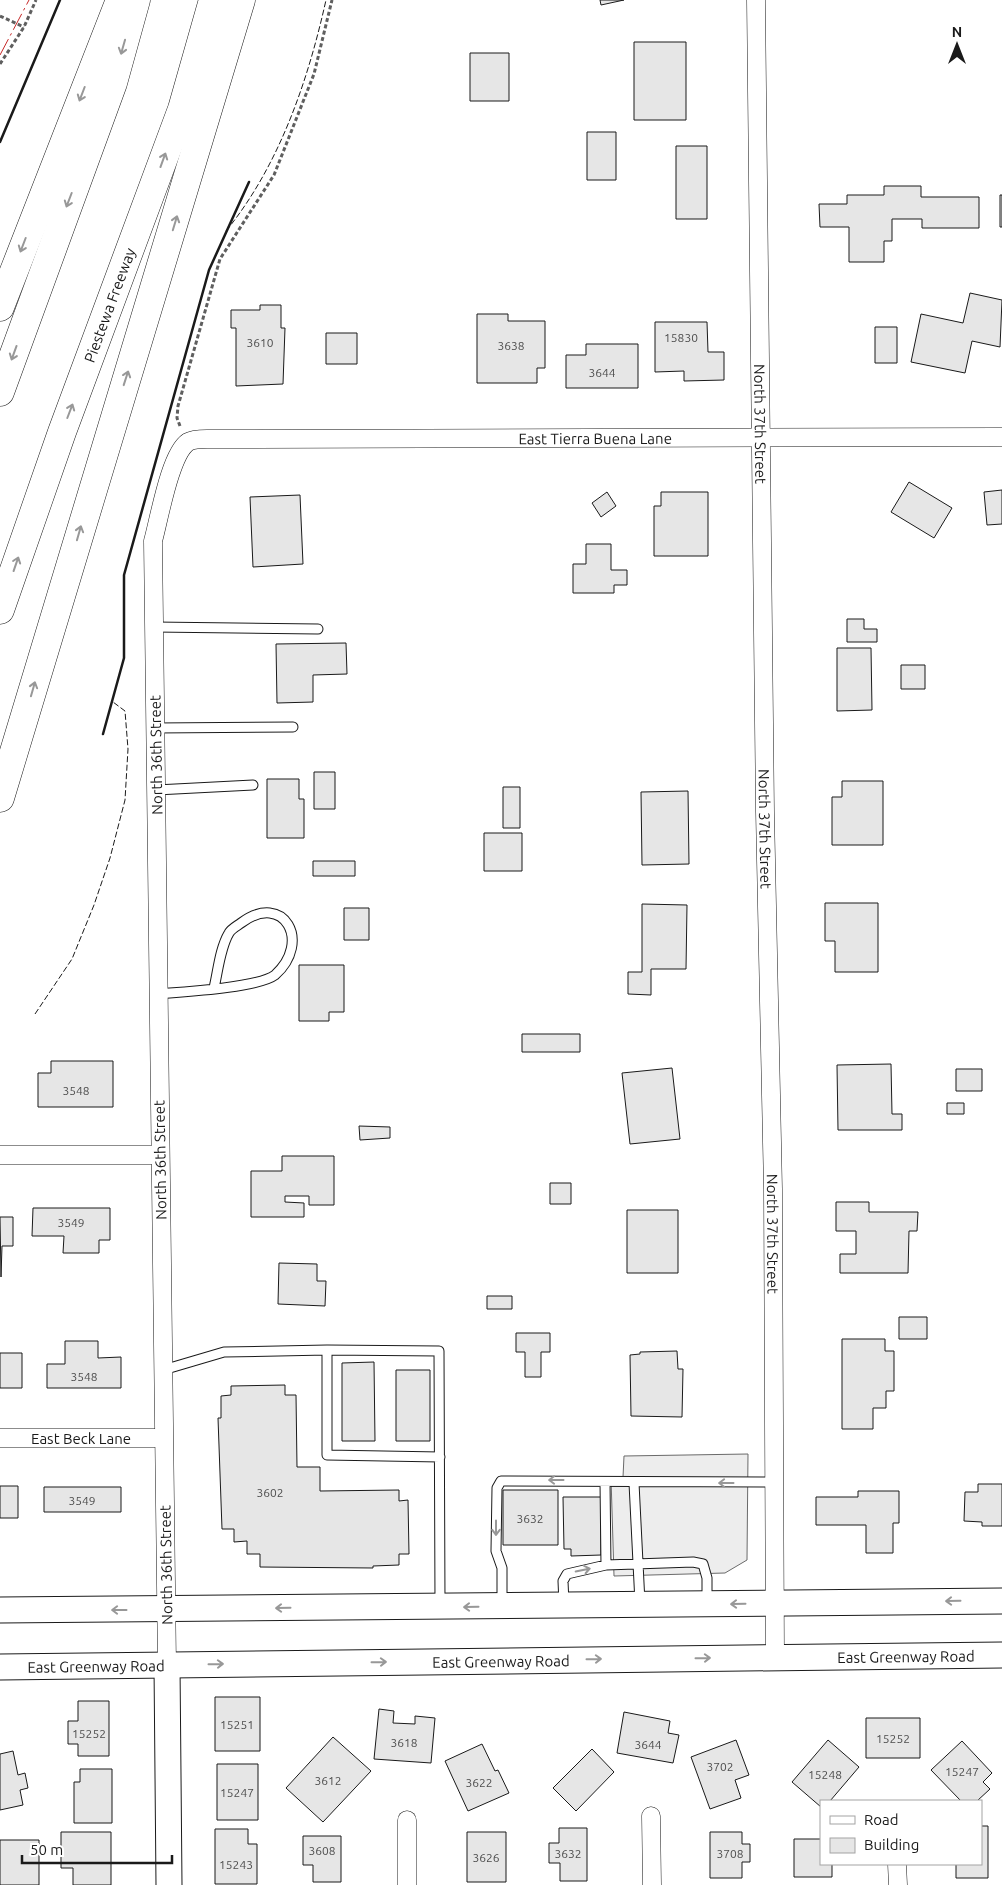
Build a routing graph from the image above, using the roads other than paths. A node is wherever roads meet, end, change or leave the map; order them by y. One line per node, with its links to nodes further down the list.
1 (120, 0): 6 (highway, one-way to 6)
2 (136, 0): 7 (highway, one-way to 7)
3 (213, 0): 11 (highway, Piestewa Freeway, one-way to 3)
4 (241, 0): 18 (highway, one-way to 4)
5 (756, 0): 9 (street, North 37th Street)
6 (0, 307)
7 (0, 392)
8 (1002, 437): 9 (street, East Tierra Buena Lane)
9 (761, 438): 10 (street, East Tierra Buena Lane); 29 (street, North 37th Street)
10 (188, 442): 12 (street, North 36th Street)
11 (0, 610)
12 (154, 627): 13 (lane); 15 (street, North 36th Street)
13 (318, 629)
14 (293, 727): 15 (lane)
15 (155, 728): 17 (street, North 36th Street)
16 (253, 785): 17 (lane)
17 (156, 790): 20 (street, North 36th Street)
18 (0, 798)
19 (214, 988): 19 (lane); 20 (lane)
20 (158, 994): 22 (street, North 36th Street)
21 (0, 1155): 22 (street)
22 (160, 1155): 24 (street, North 36th Street)
23 (326, 1350): 24 (lane); 27 (lane); 27 (lane)
24 (162, 1370): 26 (street, North 36th Street)
25 (0, 1438): 26 (street, East Beck Lane)
26 (163, 1438): 41 (street, North 36th Street)
27 (440, 1457): 39 (lane)
28 (604, 1482): 30 (lane); 32 (lane); 37 (lane, one-way to 37)
29 (774, 1482): 30 (lane, one-way to 30); 34 (street, North 37th Street)
30 (634, 1483): 31 (lane)
31 (638, 1564): 32 (lane); 35 (lane); 36 (lane)
32 (606, 1565): 38 (lane, one-way to 32)
33 (1002, 1600): 34 (main road, one-way to 34)
34 (775, 1603): 35 (main road, one-way to 35); 43 (street, North 37th Street)
35 (707, 1604): 36 (main road)
36 (640, 1605): 38 (main road)
37 (502, 1606): 38 (main road); 39 (main road, one-way to 39)
38 (564, 1606)
39 (440, 1607): 41 (main road, one-way to 41)
40 (0, 1610): 41 (main road, one-way to 40)
41 (168, 1610): 44 (street, North 36th Street)
42 (1002, 1655): 43 (main road, East Greenway Road)
43 (775, 1657): 44 (main road, East Greenway Road, one-way to 43)
44 (167, 1665): 45 (main road, East Greenway Road); 49 (main road, North 36th Street)
45 (0, 1666)
46 (651, 1816): 51 (street)
47 (407, 1820): 50 (street)
48 (897, 1865): 52 (street)
49 (169, 1885)
50 (407, 1885)
51 (652, 1885)
52 (898, 1885)

